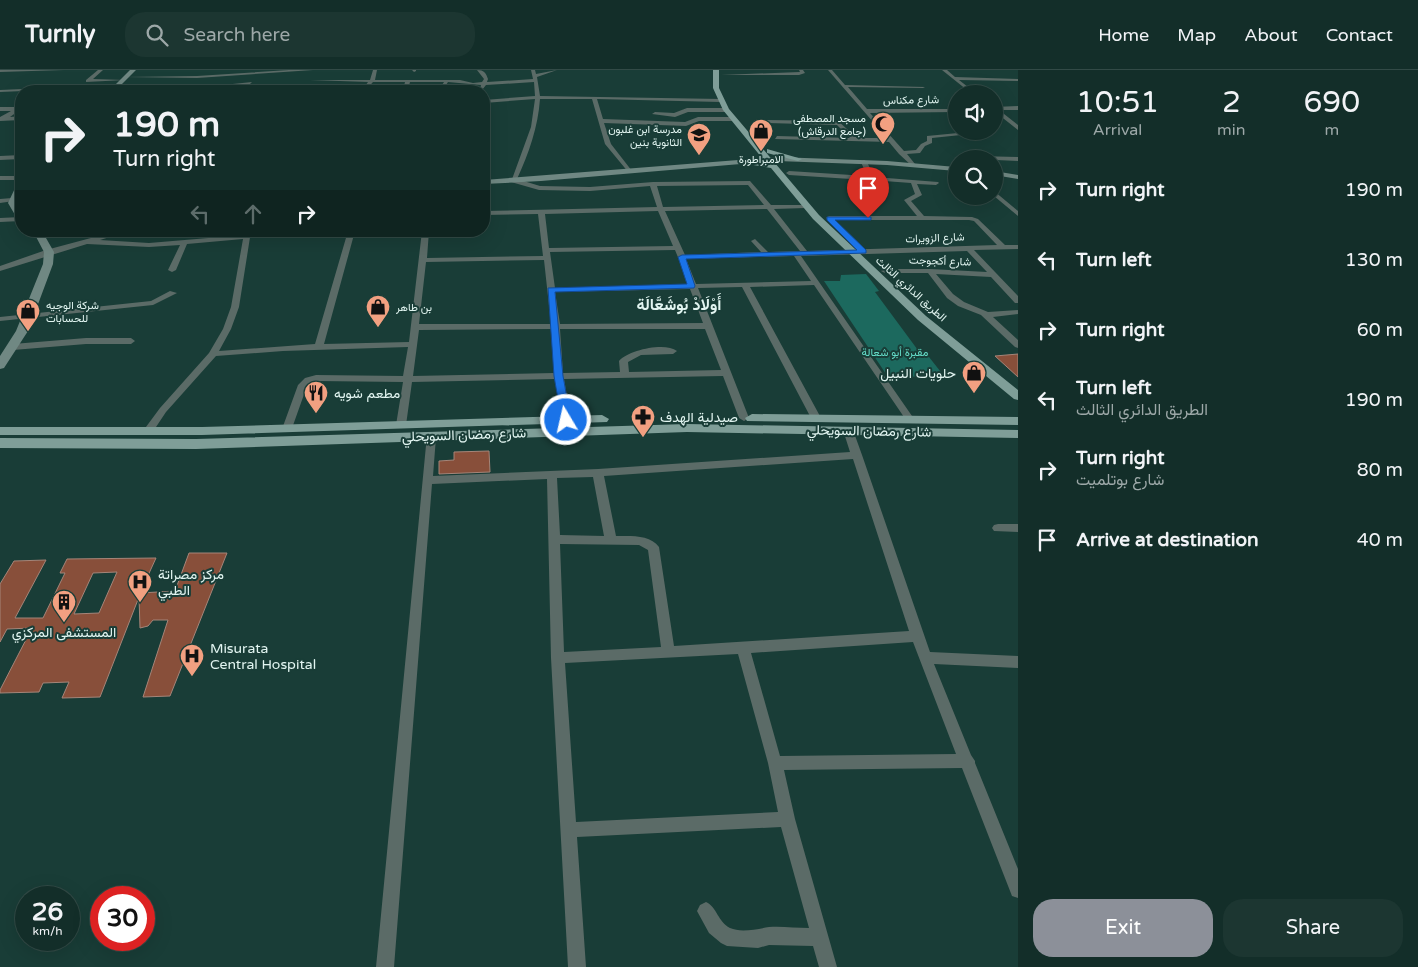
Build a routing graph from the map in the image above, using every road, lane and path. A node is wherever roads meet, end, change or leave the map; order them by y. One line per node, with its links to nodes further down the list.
1 (62, 70): 12 (street)
2 (101, 70): 25 (street)
3 (133, 70): 18 (street)
4 (311, 70): 13 (street)
5 (375, 70): 22 (street)
6 (479, 70): 27 (street)
7 (555, 70): 16 (street)
8 (801, 70): 15 (street)
9 (830, 70): 40 (street)
10 (944, 70): 19 (street)
11 (0, 71): 12 (street)
12 (48, 71): 20 (street)
13 (258, 71): 17 (street); 29 (street)
14 (320, 72): 22 (street)
15 (721, 72): 46 (main road, الطريق الدائري الثالث); 74 (main road, الطريق الدائري الثالث)
16 (535, 75): 27 (street); 44 (street)
17 (197, 77): 18 (street); 26 (street)
18 (125, 78): 25 (street); 33 (street)
19 (955, 78): 21 (street); 39 (street)
20 (34, 79)
21 (1018, 80)
22 (372, 81): 23 (street); 36 (street)
23 (408, 81): 24 (street); 37 (street)
24 (447, 81): 27 (street); 38 (street)
25 (94, 82): 32 (street)
26 (192, 82)
27 (485, 83)
28 (28, 84): 31 (street)
29 (250, 84): 34 (street)
30 (301, 84): 35 (street)
31 (31, 85)
32 (91, 85)
33 (118, 85)
34 (236, 85)
35 (295, 85)
36 (368, 85)
37 (407, 85)
38 (444, 85)
39 (964, 85)
40 (844, 86): 41 (street); 55 (street)
41 (922, 87)
42 (15, 90): 43 (street)
43 (0, 91)
44 (538, 97): 45 (street); 47 (street); 87 (street)
45 (594, 98): 46 (street); 79 (street)
46 (720, 100): 52 (main road, الطريق الدائري الثالث)
47 (490, 101)
48 (1018, 108): 51 (street)
49 (0, 109): 50 (street)
50 (15, 109)
51 (1003, 109)
52 (726, 110): 56 (street); 60 (main road, الطريق الدائري الثالث)
53 (948, 110): 55 (street, شارع مكناس)
54 (15, 111): 59 (street)
55 (866, 111): 67 (street)
56 (655, 114)
57 (1003, 116): 63 (street)
58 (15, 118): 59 (street)
59 (2, 119)
60 (733, 120): 61 (street); 68 (main road, الطريق الدائري الثالث)
61 (603, 121)
62 (768, 121): 66 (street)
63 (1018, 128)
64 (948, 135): 69 (street)
65 (776, 138): 66 (street)
66 (856, 140): 67 (street)
67 (890, 140): 69 (street)
68 (758, 150): 74 (main road, الطريق الدائري الثالث); 75 (main road)
69 (901, 153): 77 (street)
70 (15, 157): 71 (street)
71 (0, 158)
72 (1003, 159): 73 (street)
73 (1018, 159)
74 (773, 160): 75 (street); 76 (street); 80 (main road, الطريق الدائري الثالث); 97 (main road, الطريق الدائري الثالث)
75 (744, 161): 79 (street)
76 (864, 162): 77 (street); 86 (street)
77 (912, 164): 78 (street)
78 (948, 167)
79 (629, 171): 87 (street)
80 (789, 173): 82 (street); 104 (main road, الطريق الدائري الثالث)
81 (1003, 175): 83 (street)
82 (853, 177): 86 (street); 93 (street)
83 (1018, 177)
84 (0, 178): 85 (street)
85 (15, 178)
86 (871, 178): 89 (street)
87 (515, 181): 88 (street); 91 (street)
88 (490, 182)
89 (914, 182): 90 (street); 105 (street)
90 (936, 183)
91 (653, 184): 98 (street); 100 (street)
92 (15, 195): 94 (street)
93 (861, 196)
94 (12, 200): 95 (street); 99 (street)
95 (0, 201)
96 (1003, 201): 103 (street)
97 (806, 206): 98 (street); 123 (main road, الطريق الدائري الثالث)
98 (770, 208): 100 (street); 125 (street)
99 (15, 209)
100 (661, 210): 101 (street); 119 (street)
101 (542, 212): 102 (street); 121 (street)
102 (490, 213)
103 (1017, 213)
104 (829, 218): 105 (street); 124 (main road, الطريق الدائري الثالث)
105 (922, 218): 117 (street)
106 (3, 220): 107 (street)
107 (0, 230)
108 (42, 237): 122 (street)
109 (106, 237): 115 (street)
110 (226, 237): 116 (street)
111 (247, 237): 154 (street)
112 (350, 237): 152 (street)
113 (426, 237): 129 (street)
114 (755, 241): 126 (street)
115 (89, 242): 116 (street); 122 (street)
116 (184, 243): 131 (street)
117 (1003, 247): 118 (street, شارع الزويرات); 120 (street, شارع الزويرات)
118 (1018, 247)
119 (677, 248): 121 (street); 127 (street)
120 (969, 249): 124 (street, شارع الزويرات); 134 (street)
121 (545, 250): 128 (street)
122 (49, 252): 130 (street); 143 (street)
123 (852, 252): 124 (street, شارع الزويرات); 125 (street, شارع الزويرات); 160 (main road, الطريق الدائري الثالث)
124 (864, 252): 132 (main road, الطريق الدائري الثالث)
125 (801, 253): 126 (street, شارع الزويرات); 135 (street)
126 (766, 254): 127 (street, شارع الزويرات)
127 (682, 257): 137 (street)
128 (547, 258): 129 (street); 138 (street)
129 (424, 260): 146 (street)
130 (0, 269)
131 (172, 270)
132 (885, 271): 133 (street, شارع أكجوجت); 160 (main road, الطريق الدائري الثالث)
133 (930, 271): 134 (street, شارع أكجوجت); 142 (street)
134 (994, 275): 140 (street)
135 (817, 283): 136 (street); 163 (street)
136 (745, 285): 137 (street); 162 (street)
137 (692, 286): 138 (street); 145 (street)
138 (551, 290): 147 (street)
139 (173, 293): 143 (street)
140 (1018, 301)
141 (1018, 312): 142 (street)
142 (986, 315): 150 (street)
143 (29, 316): 144 (street); 151 (street)
144 (0, 318)
145 (708, 326): 147 (street); 156 (street)
146 (415, 327): 147 (street); 149 (street)
147 (556, 328): 158 (street)
148 (131, 341): 151 (street)
149 (413, 344): 152 (street); 159 (street)
150 (1018, 345)
151 (12, 347): 155 (street)
152 (319, 347): 154 (street)
153 (673, 352): 157 (street)
154 (213, 354): 169 (street)
155 (0, 365)
156 (726, 373): 157 (street); 161 (street)
157 (625, 375): 158 (street)
158 (559, 376): 159 (street); 164 (street)
159 (407, 379): 166 (street); 167 (street)
160 (1017, 392): 165 (main road)
161 (744, 418): 162 (main road, شارع رمضان السويحلي); 164 (main road, شارع رمضان السويحلي)
162 (816, 418): 163 (main road, شارع رمضان السويحلي)
163 (909, 418): 165 (main road, شارع رمضان السويحلي)
164 (566, 420): 166 (main road, شارع رمضان السويحلي)
165 (1012, 421)
166 (401, 425): 167 (main road, شارع رمضان السويحلي)
167 (287, 428): 169 (main road, شارع رمضان السويحلي)
168 (848, 430): 171 (main road, شارع رمضان السويحلي); 173 (main road, شارع رمضان السويحلي); 175 (street)
169 (148, 431): 170 (main road, شارع رمضان السويحلي)
170 (2, 433): 173 (main road, شارع رمضان السويحلي)
171 (979, 434): 172 (main road, شارع رمضان السويحلي); 174 (main road)
172 (1018, 434)
173 (431, 437): 178 (street)
174 (1018, 443)
175 (857, 455): 176 (street); 183 (street)
176 (598, 473): 177 (street); 182 (street)
177 (552, 474): 178 (street); 181 (street)
178 (429, 480): 196 (street)
179 (998, 528): 180 (street)
180 (1018, 528)
181 (555, 539): 182 (street); 186 (street)
182 (611, 540): 185 (street)
183 (919, 636): 184 (street); 187 (street)
184 (743, 648): 185 (street); 190 (street)
185 (668, 651): 186 (street)
186 (558, 658): 192 (street)
187 (925, 658): 188 (street); 189 (street)
188 (1018, 662)
189 (968, 761): 190 (street); 193 (street)
190 (775, 763): 191 (street)
191 (787, 819): 192 (street); 195 (street)
192 (568, 830): 197 (street)
193 (1016, 882)
194 (706, 911): 195 (street)
195 (820, 938): 198 (street)
196 (385, 967)
197 (577, 967)
198 (828, 967)

